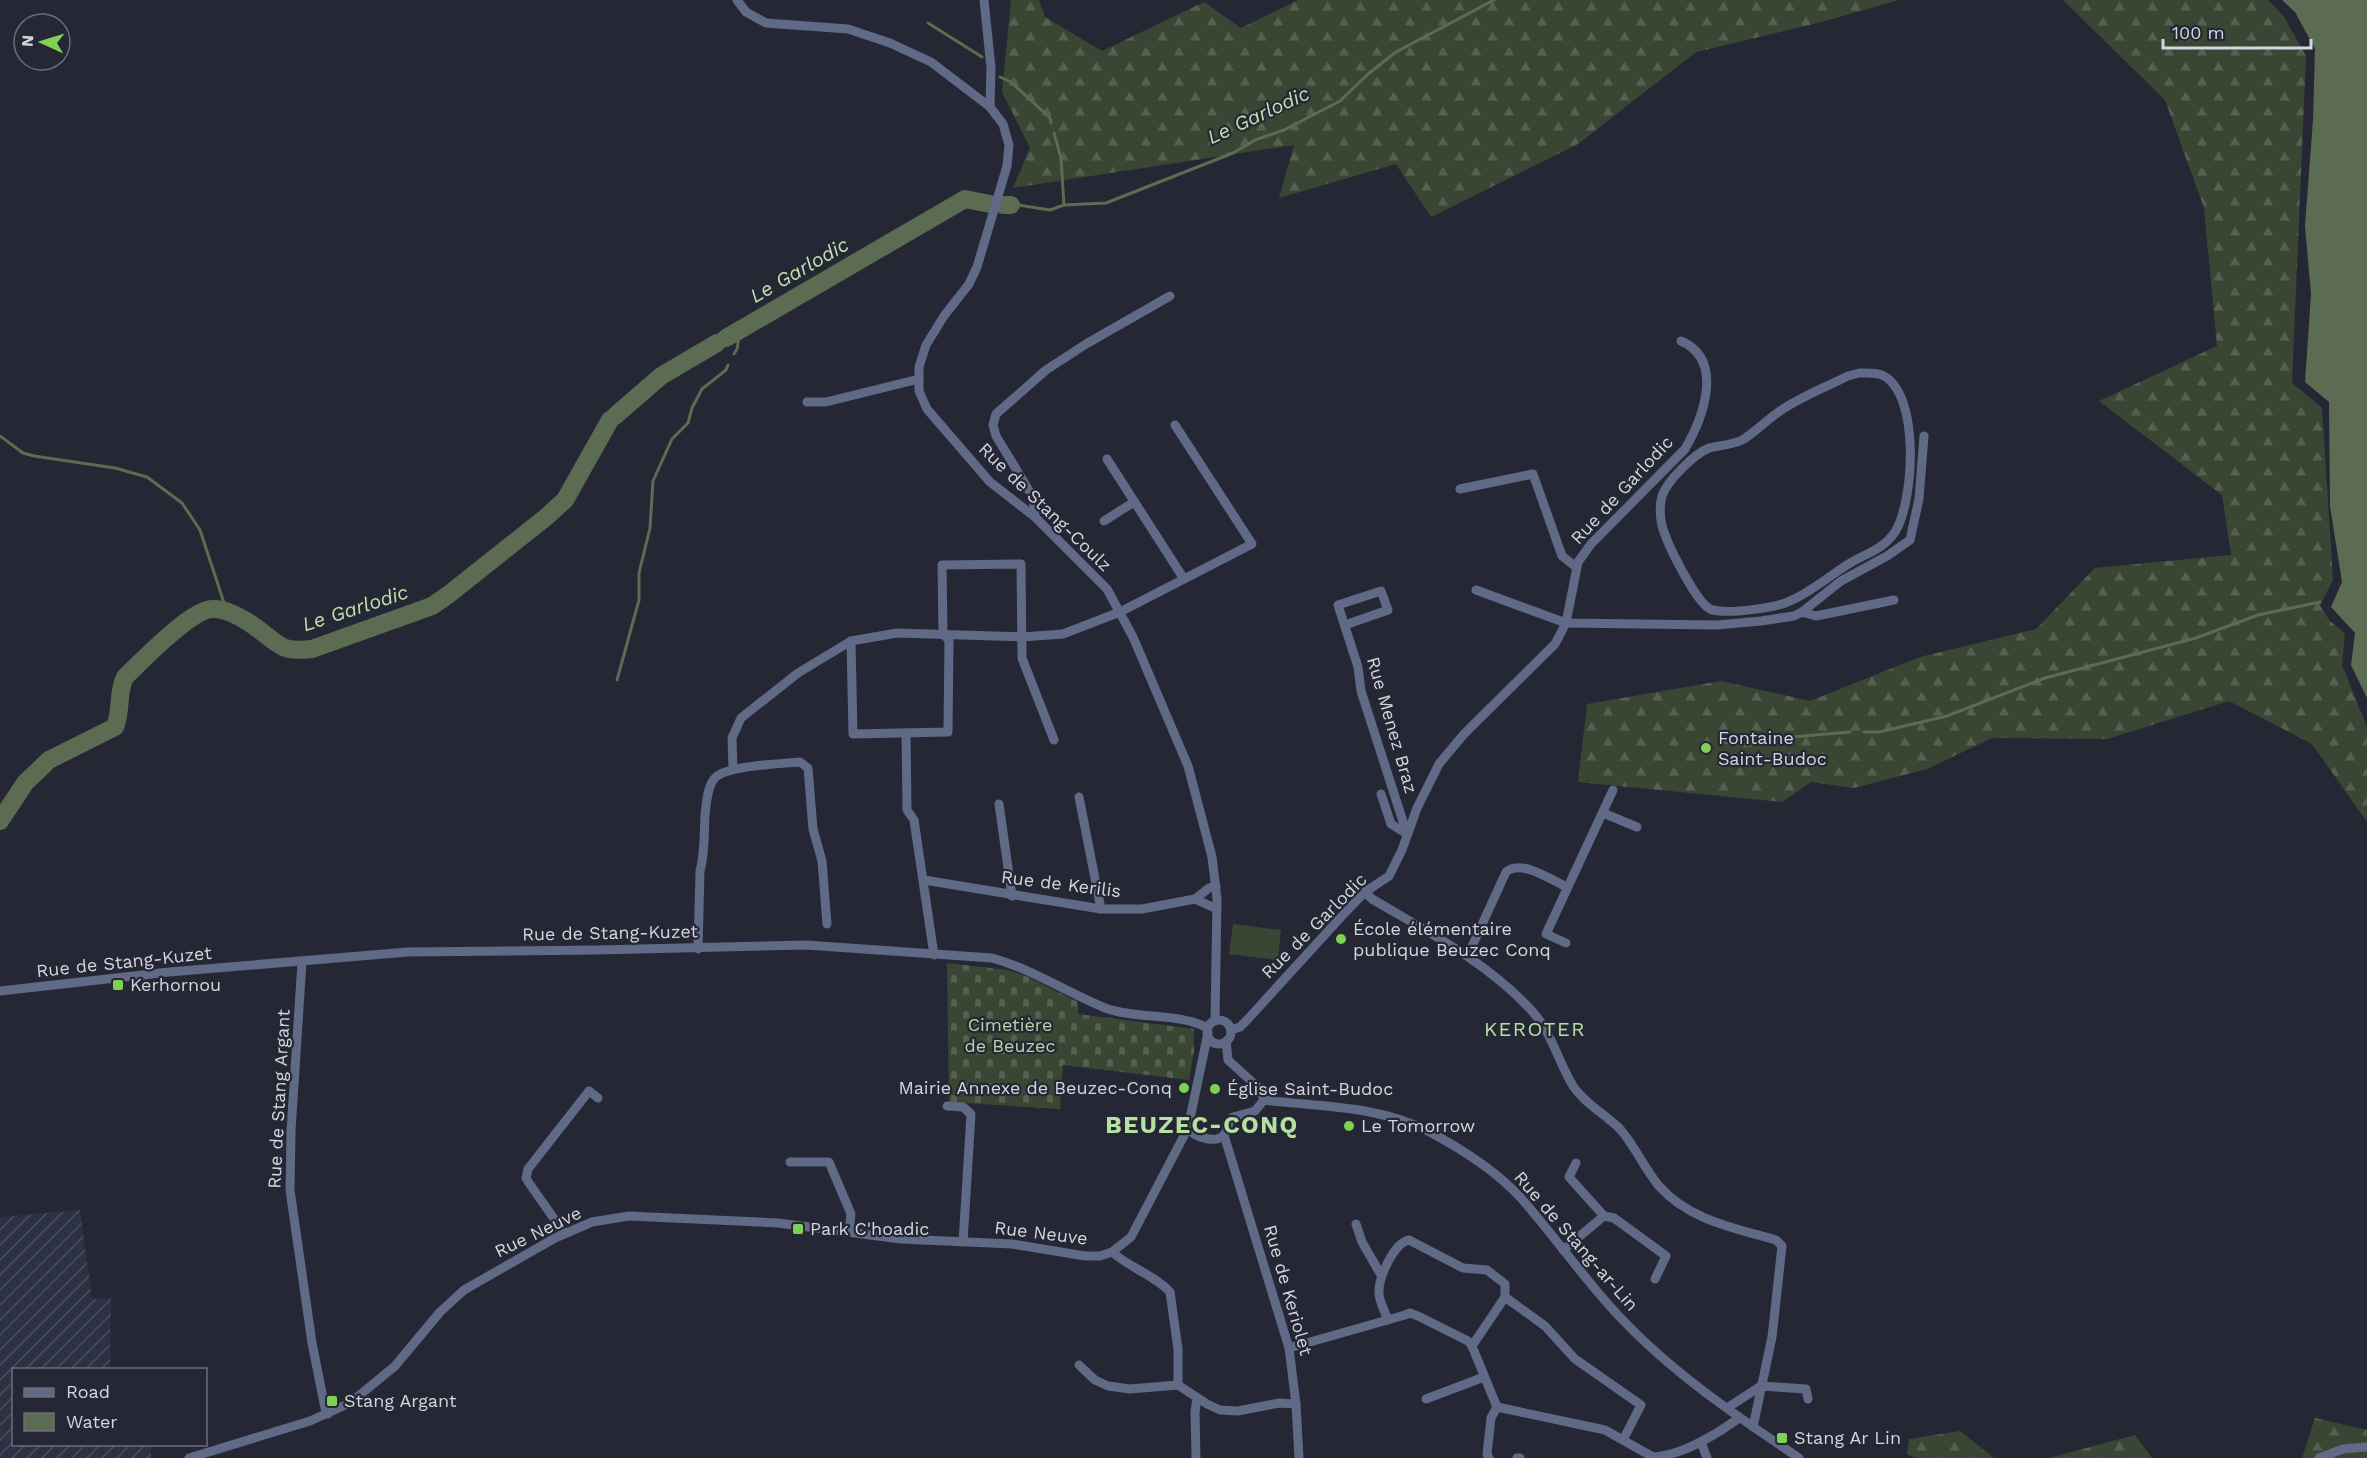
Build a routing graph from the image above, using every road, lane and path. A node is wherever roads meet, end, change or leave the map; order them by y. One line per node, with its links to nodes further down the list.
1 (737, 0): 3 (street)
2 (984, 0): 3 (street)
3 (990, 107): 6 (street, Rue de Stang-Coulz)
4 (1170, 296): 15 (street)
5 (1681, 341): 12 (street, Rue de Garlodic)
6 (919, 379): 7 (street); 15 (street, Rue de Stang-Coulz)
7 (807, 402)
8 (1175, 425): 18 (street)
9 (1924, 436): 22 (street)
10 (1107, 459): 14 (street)
11 (1460, 489): 17 (street)
12 (1646, 490): 13 (street); 17 (street, Rue de Garlodic)
13 (1662, 495): 13 (street)
14 (1134, 502): 16 (street); 18 (street)
15 (1035, 517): 21 (street, Rue de Stang-Coulz)
16 (1104, 521)
17 (1576, 567): 23 (street, Rue de Garlodic)
18 (1184, 579): 21 (street)
19 (1476, 590): 23 (street)
20 (1894, 600): 22 (street)
21 (1120, 612): 26 (street); 39 (street, Rue de Stang-Coulz)
22 (1802, 612): 23 (street)
23 (1566, 623): 37 (street, Rue de Garlodic)
24 (1345, 625): 24 (street, Rue Menez Braz); 37 (street, Rue Menez Braz)
25 (943, 634): 26 (street); 26 (street); 27 (street); 28 (street)
26 (1022, 637): 29 (street)
27 (851, 641): 28 (street); 30 (street)
28 (906, 733): 38 (street)
29 (1054, 740)
30 (734, 769): 46 (street); 48 (street)
31 (1613, 790): 35 (street)
32 (1381, 794): 37 (street)
33 (1079, 797): 44 (street)
34 (999, 804): 42 (street)
35 (1603, 813): 36 (street); 40 (street)
36 (1637, 827)
37 (1407, 834): 41 (street, Rue de Garlodic)
38 (924, 880): 42 (street, Rue de Kerilis); 49 (street)
39 (1216, 885): 43 (street, Rue de Kerilis); 45 (street, Rue de Stang-Coulz)
40 (1567, 887): 47 (street); 50 (street)
41 (1365, 892): 50 (street); 54 (street, Rue de Garlodic)
42 (1012, 896): 44 (street, Rue de Kerilis)
43 (1195, 899): 44 (street, Rue de Kerilis); 45 (street)
44 (1101, 909)
45 (1217, 909): 53 (street, Rue de Stang-Coulz)
46 (827, 924)
47 (1566, 943)
48 (698, 948): 49 (street, Rue de Stang-Kuzet); 51 (street, Rue de Stang-Kuzet)
49 (934, 955): 53 (street, Rue de Stang-Kuzet)
50 (1468, 955): 79 (street)
51 (302, 962): 52 (street, Rue de Stang-Kuzet); 86 (street, Rue de Stang Argant)
52 (0, 991)
53 (1210, 1027): 54 (street); 55 (street); 59 (street, Rue Neuve)
54 (1231, 1030): 55 (street)
55 (1226, 1041): 57 (street)
56 (598, 1098): 66 (street)
57 (1264, 1100): 60 (street); 68 (street, Rue de Stang-ar-Lin)
58 (947, 1106): 67 (street)
59 (1188, 1128): 60 (street); 69 (street, Rue Neuve)
60 (1224, 1135): 75 (street, Rue de Keriolet)
61 (790, 1162): 65 (street)
62 (1576, 1163): 63 (street)
63 (1604, 1216): 68 (street); 71 (street)
64 (1356, 1224): 70 (street)
65 (849, 1231): 66 (street, Rue Neuve); 67 (street, Rue Neuve)
66 (564, 1233): 86 (street, Rue Neuve)
67 (963, 1242): 69 (street, Rue Neuve)
68 (1563, 1250): 85 (street, Rue de Stang-ar-Lin)
69 (1112, 1252): 78 (street)
70 (1382, 1275): 72 (street); 73 (street)
71 (1655, 1279)
72 (1505, 1297): 74 (street); 89 (street)
73 (1388, 1320): 74 (street); 75 (street)
74 (1472, 1346): 77 (street)
75 (1289, 1348): 83 (street, Rue de Keriolet)
76 (1079, 1365): 78 (street)
77 (1484, 1377): 81 (street); 84 (street)
78 (1178, 1385): 80 (street)
79 (1761, 1386): 82 (street); 85 (street); 88 (street)
80 (1197, 1398): 83 (street); 94 (street)
81 (1426, 1399)
82 (1808, 1399)
83 (1296, 1404): 95 (street, Rue de Keriolet)
84 (1497, 1407): 89 (street); 96 (street)
85 (1727, 1408): 87 (street, Rue de Stang-ar-Lin)
86 (328, 1414): 93 (street, Rue Neuve)
87 (1739, 1418): 88 (street, Rue de Stang-ar-Lin); 90 (street)
88 (1753, 1427): 98 (street, Rue de Stang-ar-Lin)
89 (1624, 1438): 92 (street)
90 (1701, 1442): 92 (street); 97 (street)
91 (2367, 1448): 99 (street)
92 (1653, 1457)
93 (189, 1458)
94 (1196, 1458)
95 (1299, 1458)
96 (1489, 1458)
97 (1707, 1458)
98 (1799, 1458)
99 (2319, 1458)

